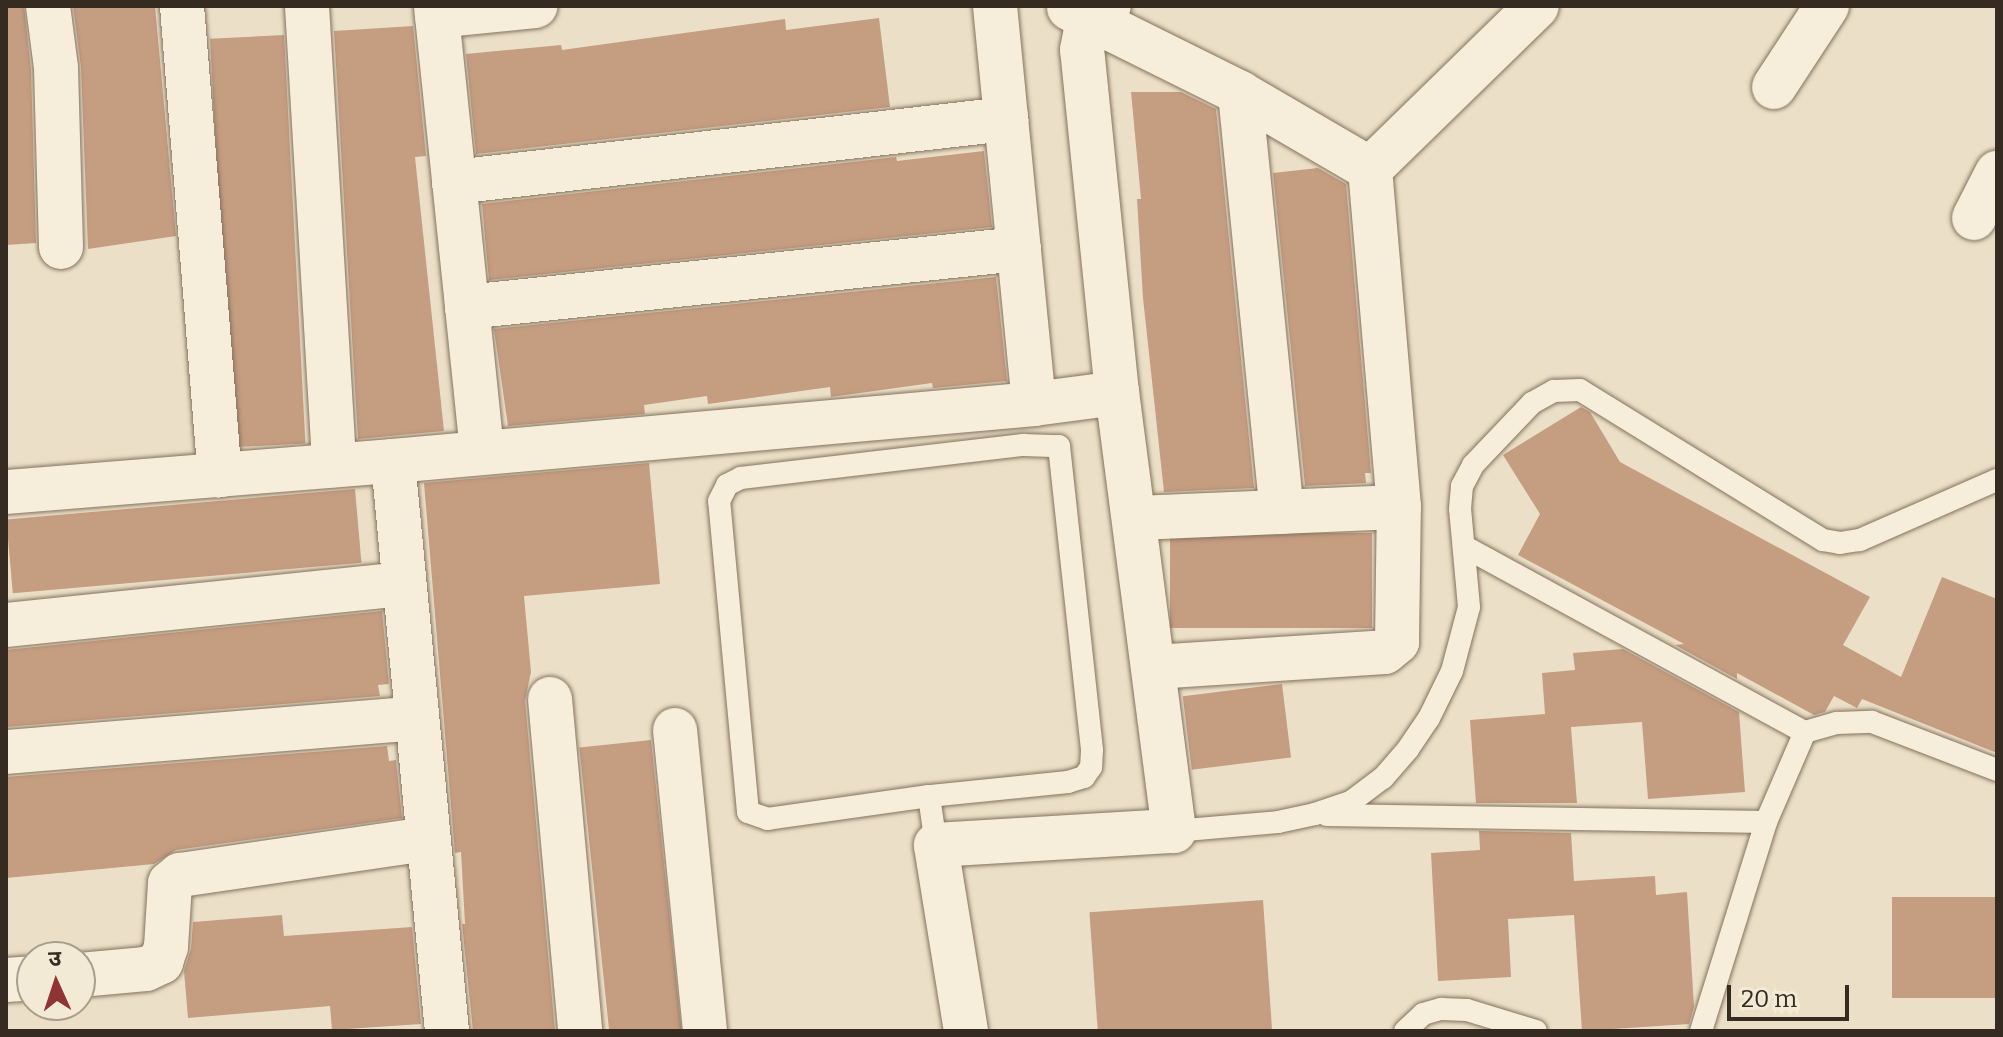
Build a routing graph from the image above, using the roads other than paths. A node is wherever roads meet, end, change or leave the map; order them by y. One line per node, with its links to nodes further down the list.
1 (48, 6): 17 (street)
2 (182, 6): 25 (street)
3 (307, 6): 24 (street)
4 (535, 6): 8 (street)
5 (995, 6): 12 (street)
6 (1537, 6): 13 (street)
7 (1827, 6): 10 (street)
8 (436, 11): 15 (street)
9 (1088, 11): 11 (street); 20 (street)
10 (1774, 87)
11 (1240, 93): 13 (street); 29 (street)
12 (1006, 119): 15 (street); 18 (street)
13 (1370, 169): 28 (street)
14 (1997, 173): 16 (street)
15 (454, 182): 19 (street)
16 (1974, 218)
17 (61, 247)
18 (1019, 249): 19 (street); 21 (street)
19 (467, 307): 22 (street)
20 (1117, 393): 21 (street); 30 (street)
21 (1034, 404): 22 (street)
22 (482, 453): 23 (street)
23 (393, 461): 24 (street); 32 (street)
24 (334, 465): 25 (street)
25 (220, 475): 27 (street)
26 (1997, 480): 31 (lane)
27 (6, 492)
28 (1399, 507): 29 (street); 34 (street)
29 (1282, 512): 30 (street)
30 (1135, 518): 34 (street)
31 (1465, 547): 38 (lane); 42 (lane)
32 (404, 584): 33 (street); 36 (street)
33 (6, 625)
34 (1154, 667): 44 (street)
35 (550, 699): 49 (street)
36 (417, 718): 39 (street); 45 (street)
37 (675, 730): 50 (street)
38 (1805, 732): 40 (lane); 43 (lane)
39 (6, 752)
40 (1997, 770)
41 (929, 796): 41 (lane); 46 (lane)
42 (1315, 814): 43 (lane); 44 (lane)
43 (1766, 822): 54 (lane)
44 (1174, 831): 46 (street)
45 (428, 839): 47 (street); 48 (street)
46 (936, 845): 51 (street)
47 (96, 974)
48 (447, 1031)
49 (580, 1031)
50 (705, 1031)
51 (966, 1031)
52 (1405, 1031): 53 (lane)
53 (1536, 1031)
54 (1701, 1031)

